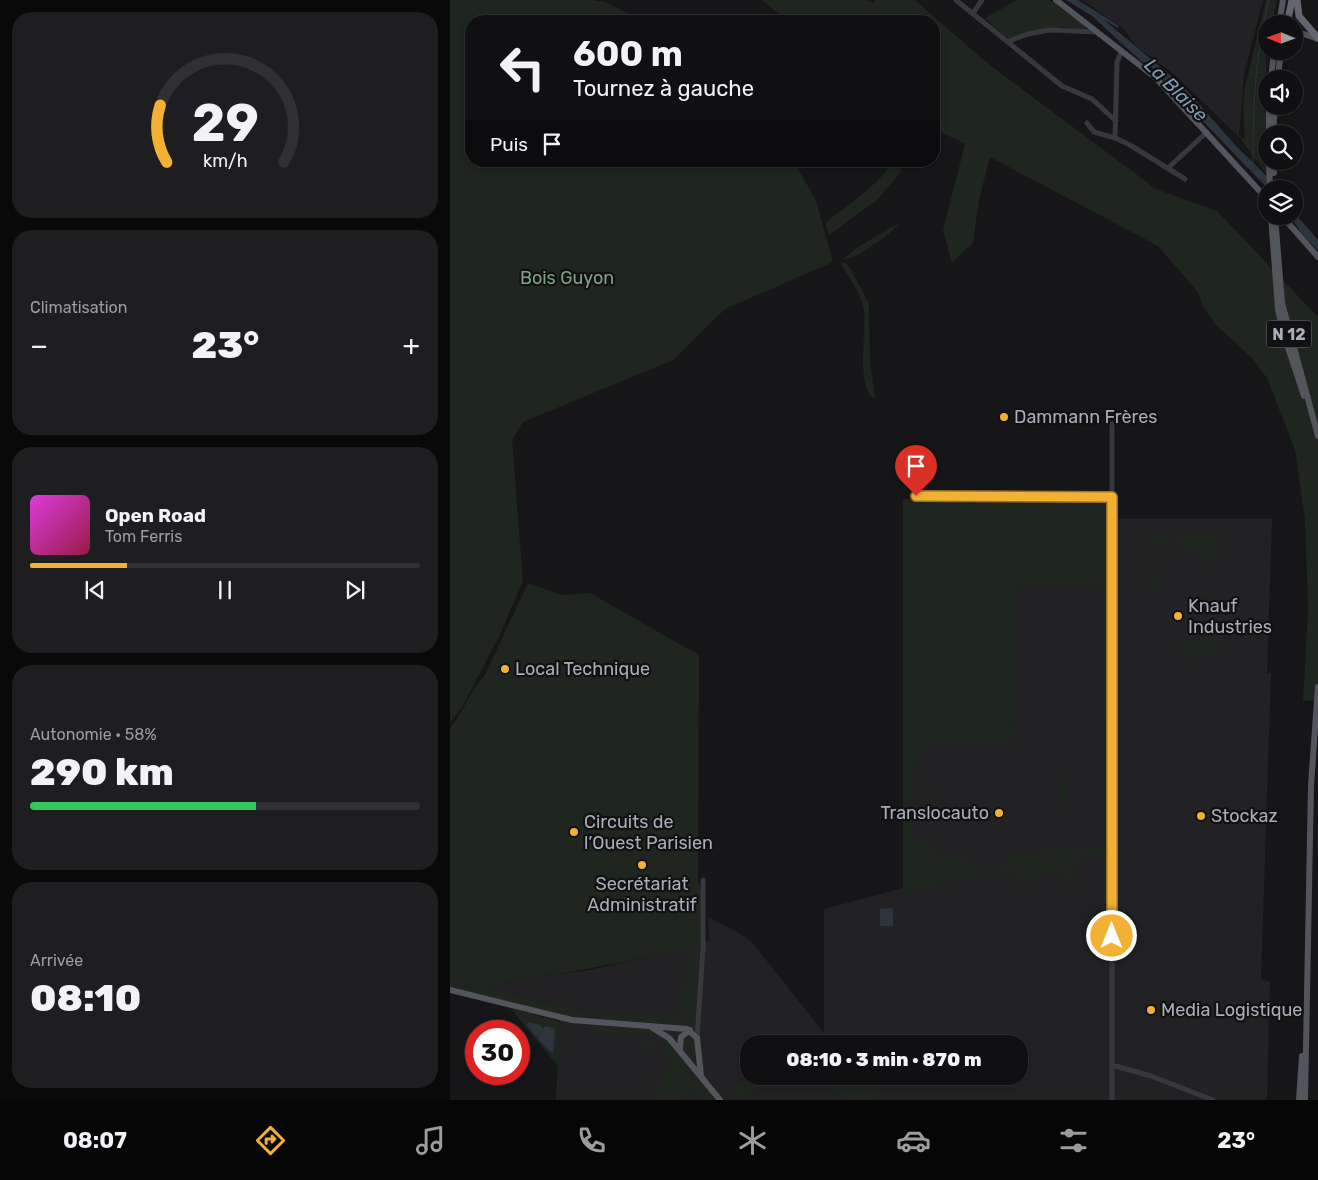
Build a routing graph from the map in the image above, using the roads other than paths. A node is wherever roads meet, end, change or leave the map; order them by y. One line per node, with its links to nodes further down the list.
1 (956, 0): 7 (street)
2 (982, 0): 7 (street)
3 (1056, 0): 10 (main road)
4 (1283, 0): 8 (main road)
5 (1292, 0): 9 (highway)
6 (1297, 0): 12 (highway)
7 (973, 13): 13 (street)
8 (1280, 15)
9 (1289, 15)
10 (1099, 32): 13 (street); 14 (main road)
11 (1303, 34): 12 (main road)
12 (1318, 39)
13 (1009, 41): 15 (street)
14 (1122, 51): 15 (street); 17 (main road)
15 (1116, 121): 18 (street)
16 (1087, 123): 18 (street)
17 (1207, 132): 19 (street); 21 (main road)
18 (1115, 138): 19 (street)
19 (1168, 168): 20 (street)
20 (1185, 179)
21 (1258, 189)
22 (1271, 225): 27 (main road, N 12)
23 (1276, 225): 27 (main road, N 12)
24 (1290, 225): 25 (main road)
25 (1318, 257)
26 (1112, 424): 29 (street)
27 (1318, 434)
28 (916, 496): 29 (street)
29 (1112, 497): 38 (street)
30 (1318, 687): 33 (main road)
31 (704, 880): 36 (street)
32 (450, 990): 34 (main road)
33 (1306, 1007): 43 (main road); 44 (main road)
34 (648, 1026): 35 (main road); 37 (main road)
35 (690, 1030): 36 (main road); 37 (main road)
36 (697, 1038): 39 (main road)
37 (680, 1050): 39 (main road)
38 (1112, 1065): 41 (street); 42 (street)
39 (701, 1076): 40 (main road)
40 (720, 1100)
41 (1112, 1100)
42 (1213, 1100)
43 (1298, 1100)
44 (1306, 1100)

